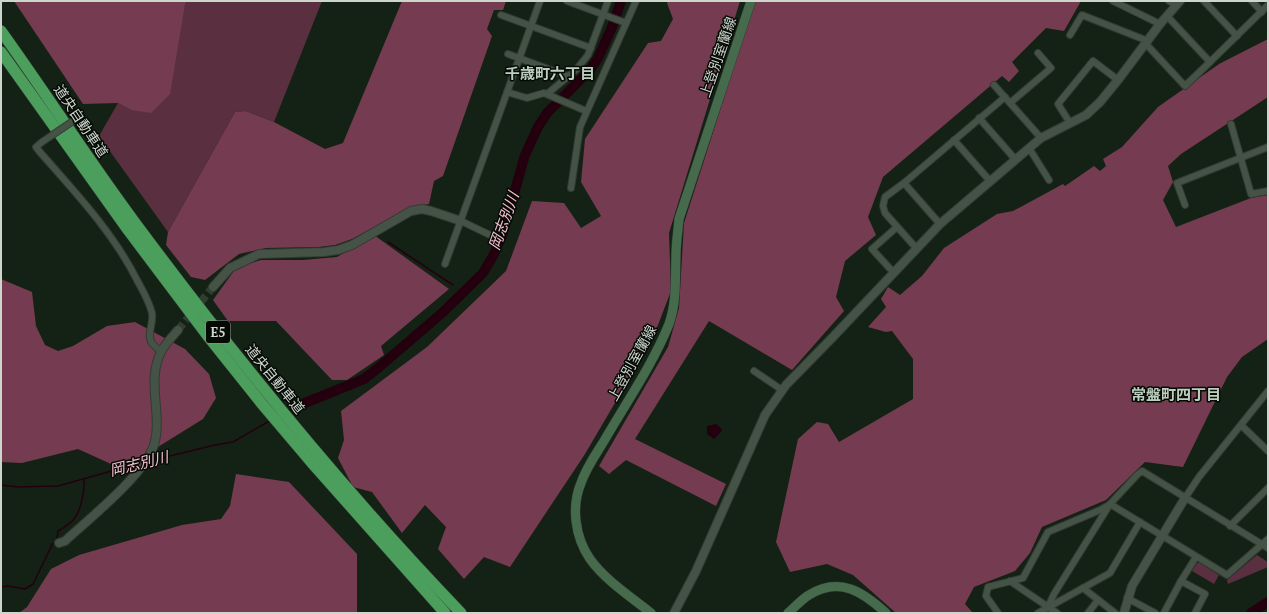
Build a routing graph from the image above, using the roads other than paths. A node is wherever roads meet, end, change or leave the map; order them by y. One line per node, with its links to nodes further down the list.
1 (540, 1): 18 (street)
2 (567, 1): 14 (street)
3 (608, 1): 14 (street)
4 (636, 1): 16 (street)
5 (751, 1): 87 (main road, 上登別室蘭線)
6 (1113, 1): 17 (street)
7 (1169, 1): 10 (street)
8 (1204, 1): 21 (street)
9 (1252, 1): 12 (street)
10 (1178, 3): 15 (street)
11 (1268, 5): 12 (street)
12 (1262, 12): 21 (street)
13 (501, 15): 18 (street)
14 (602, 15): 16 (street); 23 (street)
15 (1167, 16): 17 (street); 28 (street)
16 (623, 22): 36 (street)
17 (1160, 24): 22 (street)
18 (531, 26): 23 (street); 27 (street)
19 (1, 31): 86 (highway, 道央自動車道 / E5)
20 (1070, 35): 22 (street)
21 (1237, 36): 28 (street)
22 (1147, 42): 28 (street); 30 (street)
23 (591, 48): 29 (street)
24 (1, 52): 85 (highway, 道央自動車道 / E5)
25 (1038, 53): 35 (street)
26 (508, 54): 27 (street)
27 (519, 58): 29 (street); 32 (street)
28 (1210, 62)
29 (567, 76): 33 (street)
30 (1118, 80): 39 (street); 39 (street)
31 (994, 85): 34 (street)
32 (507, 92): 33 (street); 53 (street)
33 (549, 95): 36 (street)
34 (1005, 97): 35 (street); 38 (street)
35 (1010, 103): 41 (street)
36 (586, 112): 50 (street)
37 (79, 117): 62 (street, bridge)
38 (979, 118): 42 (street); 46 (street)
39 (1070, 122): 41 (street)
40 (1231, 124): 45 (street)
41 (1041, 138): 44 (street)
42 (954, 140): 48 (street); 49 (street)
43 (1268, 147): 45 (street)
44 (1029, 148): 46 (street); 47 (street)
45 (1240, 158): 51 (street); 52 (street)
46 (1015, 160): 48 (street)
47 (1049, 180)
48 (990, 181): 54 (street)
49 (904, 184): 54 (street); 55 (street)
50 (571, 188)
51 (1268, 191)
52 (1184, 205)
53 (460, 220): 56 (street); 58 (street); 60 (street)
54 (940, 224): 57 (street)
55 (897, 227): 57 (street); 59 (street)
56 (490, 235)
57 (917, 249): 59 (street)
58 (445, 264)
59 (894, 273): 64 (street)
60 (213, 287)
61 (178, 330): 62 (street)
62 (161, 351): 75 (street)
63 (754, 371): 64 (street)
64 (782, 390): 88 (street)
65 (1267, 393): 66 (street)
66 (1241, 425): 67 (street); 69 (street)
67 (1268, 451)
68 (1268, 488): 72 (street)
69 (1185, 498): 70 (street); 72 (street); 73 (street)
70 (1110, 504): 71 (street); 79 (street); 84 (street)
71 (1140, 522): 73 (street); 81 (street)
72 (1230, 526): 76 (street)
73 (1162, 536): 78 (street); 82 (street)
74 (1268, 539): 76 (street)
75 (59, 543)
76 (1262, 545): 77 (street); 78 (street)
77 (1268, 548)
78 (1196, 557): 80 (street)
79 (1010, 581): 84 (street); 91 (street)
80 (1181, 581): 98 (street); 99 (street)
81 (1083, 588): 83 (street); 84 (street)
82 (1127, 598): 96 (street); 97 (street)
83 (1098, 600): 94 (street); 95 (street)
84 (1048, 606): 92 (street); 93 (street)
85 (445, 613)
86 (461, 613)
87 (651, 613)
88 (674, 613)
89 (788, 613): 90 (main road)
90 (886, 613)
91 (998, 613)
92 (1038, 613)
93 (1057, 613)
94 (1088, 613)
95 (1115, 613)
96 (1124, 613)
97 (1155, 613)
98 (1164, 613)
99 (1195, 613)

